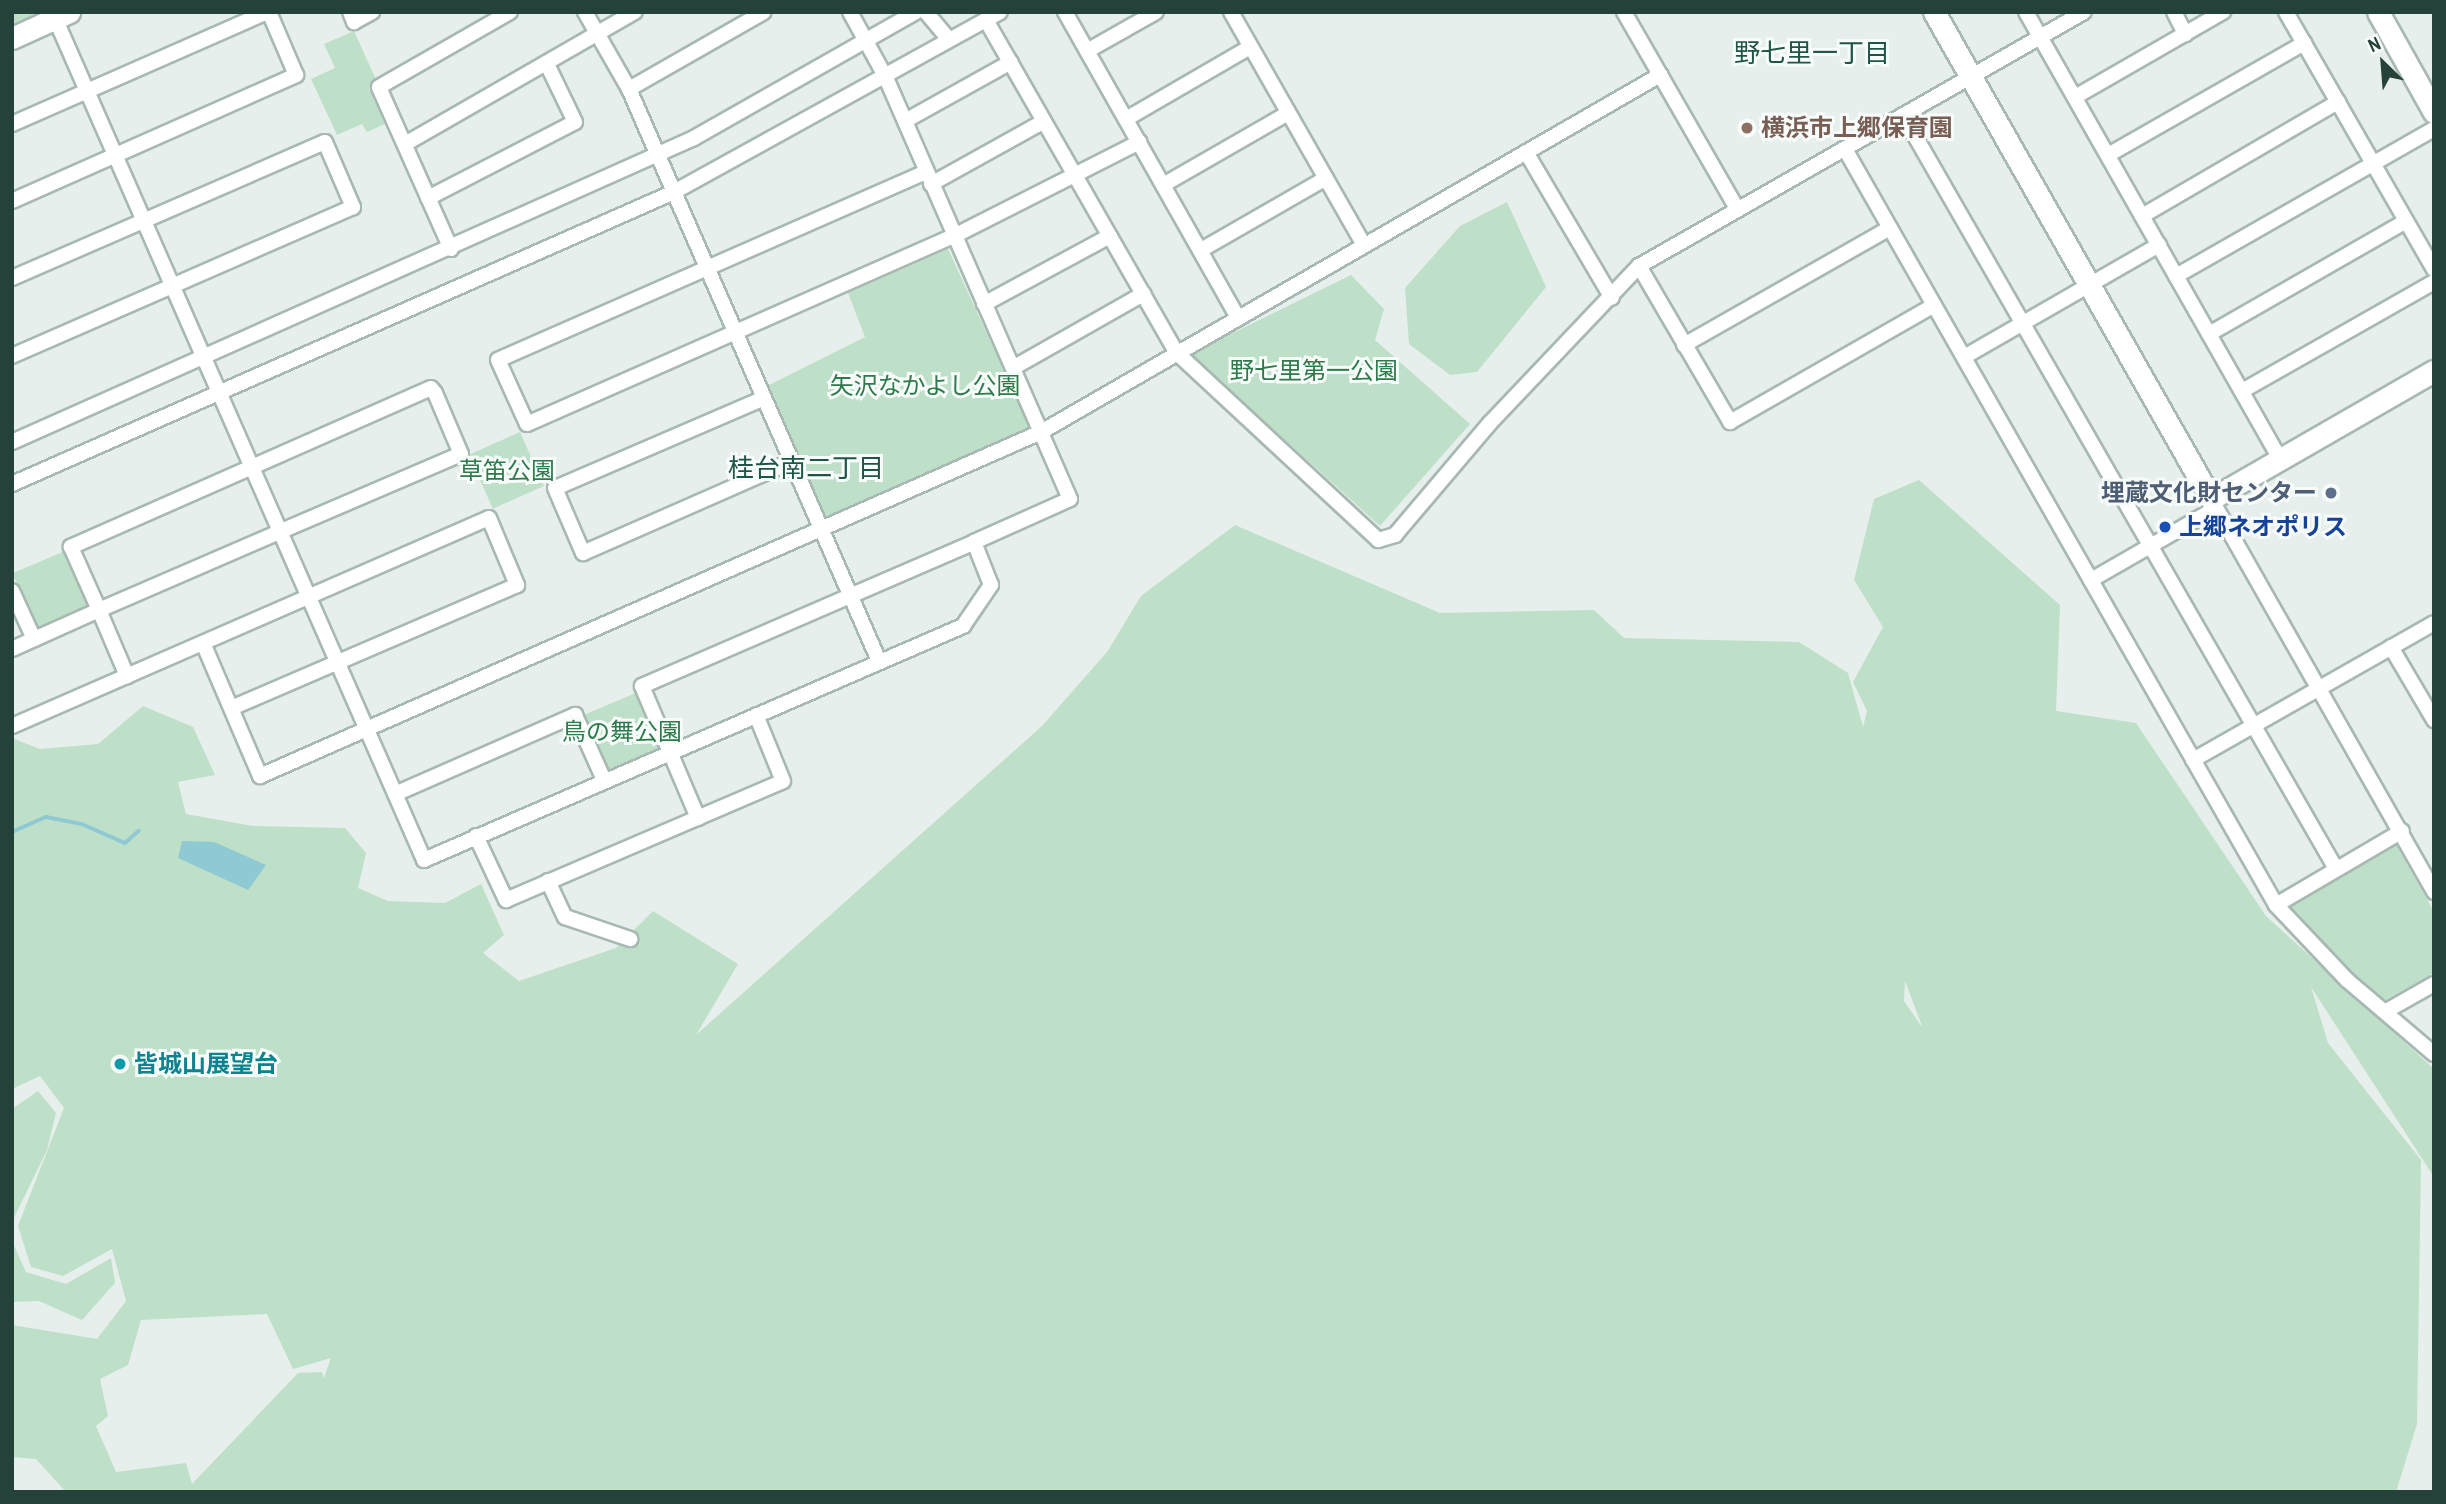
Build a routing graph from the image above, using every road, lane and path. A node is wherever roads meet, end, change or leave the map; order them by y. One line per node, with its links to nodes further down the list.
1 (268, 12): 40 (street); 57 (street)
2 (350, 12): 3 (street)
3 (372, 12)
4 (510, 12): 52 (street)
5 (585, 12): 25 (street)
6 (635, 12): 25 (street)
7 (764, 12): 39 (street)
8 (850, 12): 30 (street)
9 (916, 12): 30 (street)
10 (926, 12): 29 (street)
11 (1000, 12): 24 (street)
12 (1065, 12): 33 (street)
13 (1156, 12): 33 (street)
14 (1231, 12): 32 (street)
15 (1624, 12): 36 (street)
16 (1934, 12): 38 (street)
17 (2026, 12): 27 (street)
18 (2084, 12): 27 (street)
19 (2174, 12): 26 (street)
20 (2223, 12): 26 (street)
21 (2286, 12): 31 (street)
22 (2378, 12): 43 (street)
23 (59, 14): 28 (street); 40 (street)
24 (986, 20): 29 (street); 34 (street)
25 (597, 34): 35 (street); 39 (street)
26 (2185, 34): 41 (street)
27 (2040, 37): 38 (street); 41 (street)
28 (12, 38)
29 (948, 38): 37 (street)
30 (866, 43): 37 (street); 55 (street)
31 (2304, 44): 42 (street); 56 (street)
32 (1251, 47): 44 (street); 46 (street)
33 (1087, 51): 46 (street)
34 (1011, 62): 47 (street); 48 (street)
35 (547, 64): 52 (street); 64 (street)
36 (1660, 75): 54 (street); 66 (street)
37 (886, 76): 47 (street); 63 (street)
38 (1971, 77): 45 (street); 83 (street)
39 (629, 89): 55 (street)
40 (87, 91): 49 (street); 57 (street)
41 (2074, 97): 56 (street)
42 (2338, 102): 58 (street); 67 (street)
43 (2434, 112)
44 (1288, 113): 61 (street); 62 (street)
45 (1903, 116): 53 (street); 90 (street)
46 (1126, 119): 51 (street)
47 (905, 121): 59 (street)
48 (1044, 121): 59 (street); 60 (street)
49 (12, 124)
50 (2434, 129): 58 (street)
51 (1139, 142): 60 (street); 62 (street)
52 (405, 144): 64 (street)
53 (1845, 149): 66 (street); 70 (street)
54 (1526, 152): 73 (street); 86 (street)
55 (657, 155): 63 (street); 75 (street)
56 (2108, 155): 67 (street)
57 (116, 156): 65 (street); 68 (street)
58 (2373, 164): 69 (street); 80 (street)
59 (929, 178): 71 (street); 78 (street)
60 (1077, 178): 71 (street); 72 (street)
61 (1326, 178): 73 (street); 76 (street)
62 (1163, 185): 76 (street)
63 (674, 192): 78 (street); 101 (street)
64 (428, 198): 75 (street)
65 (12, 201)
66 (1738, 210): 77 (street)
67 (2142, 216): 74 (street)
68 (144, 221): 81 (street); 84 (street); 84 (street)
69 (2406, 221): 79 (street); 92 (street)
70 (1890, 228): 88 (street); 93 (street)
71 (954, 236): 87 (street); 91 (street)
72 (1110, 236): 85 (street); 87 (street)
73 (1364, 245): 89 (street)
74 (2159, 245): 80 (street); 83 (street)
75 (451, 249): 97 (street)
76 (1201, 250): 89 (street)
77 (1639, 266): 86 (street); 93 (street)
78 (706, 269): 91 (street); 91 (street)
79 (2434, 269)
80 (2176, 276): 92 (street)
81 (12, 278)
82 (2434, 282): 100 (street)
83 (2090, 285): 90 (street); 109 (street)
84 (172, 286): 95 (street); 97 (street)
85 (1143, 294): 94 (street); 98 (street)
86 (1612, 298): 94 (street)
87 (984, 304): 98 (street)
88 (1934, 305): 93 (street); 96 (street)
89 (1238, 318): 94 (street)
90 (2022, 324): 96 (street); 113 (street)
91 (736, 333): 102 (street)
92 (2209, 334): 100 (street)
93 (1684, 345)
94 (1177, 353): 103 (street)
95 (12, 356)
96 (1964, 357): 114 (street)
97 (204, 358): 101 (street); 104 (street)
98 (1013, 368): 103 (street)
99 (2434, 372): 105 (street)
100 (2242, 391): 105 (street)
101 (219, 395): 107 (street); 108 (street)
102 (762, 399): 106 (street); 106 (street)
103 (1041, 432): 110 (street); 112 (street)
104 (12, 442)
105 (2280, 459): 109 (street)
106 (790, 462): 110 (street)
107 (251, 466): 111 (street); 111 (street); 118 (street)
108 (12, 484)
109 (2213, 503): 113 (street); 127 (street)
110 (820, 530): 116 (street); 133 (street)
111 (279, 532): 117 (street); 118 (street)
112 (974, 542): 116 (street); 125 (street)
113 (2150, 546): 114 (street); 132 (street)
114 (2091, 580): 135 (street)
115 (12, 591): 120 (street)
116 (849, 595): 125 (street); 134 (street)
117 (308, 597): 121 (street); 124 (street); 124 (street)
118 (99, 610): 120 (street); 126 (street)
119 (2434, 623): 122 (street)
120 (34, 639): 123 (street)
121 (203, 643): 126 (street); 128 (street)
122 (2391, 647): 127 (street); 130 (street)
123 (12, 649)
124 (336, 661): 128 (street); 133 (street)
125 (879, 661): 129 (street)
126 (127, 676): 131 (street)
127 (2321, 687): 132 (street); 139 (street)
128 (231, 708): 133 (street)
129 (755, 715): 134 (street); 138 (street)
130 (2433, 715)
131 (12, 726)
132 (2252, 726): 135 (street); 141 (street)
133 (367, 729): 137 (street)
134 (668, 752): 136 (street); 138 (street)
135 (2193, 760): 144 (street)
136 (604, 780): 137 (street); 140 (street)
137 (395, 794): 140 (street)
138 (698, 818): 142 (street)
139 (2402, 831): 141 (street); 143 (street)
140 (476, 836): 142 (street)
141 (2336, 869): 144 (street)
142 (548, 881): 145 (street)
143 (2433, 891)
144 (2276, 905): 147 (street)
145 (629, 939)
146 (2434, 984): 147 (street)
147 (2388, 1010): 148 (street)
148 (2434, 1054)

